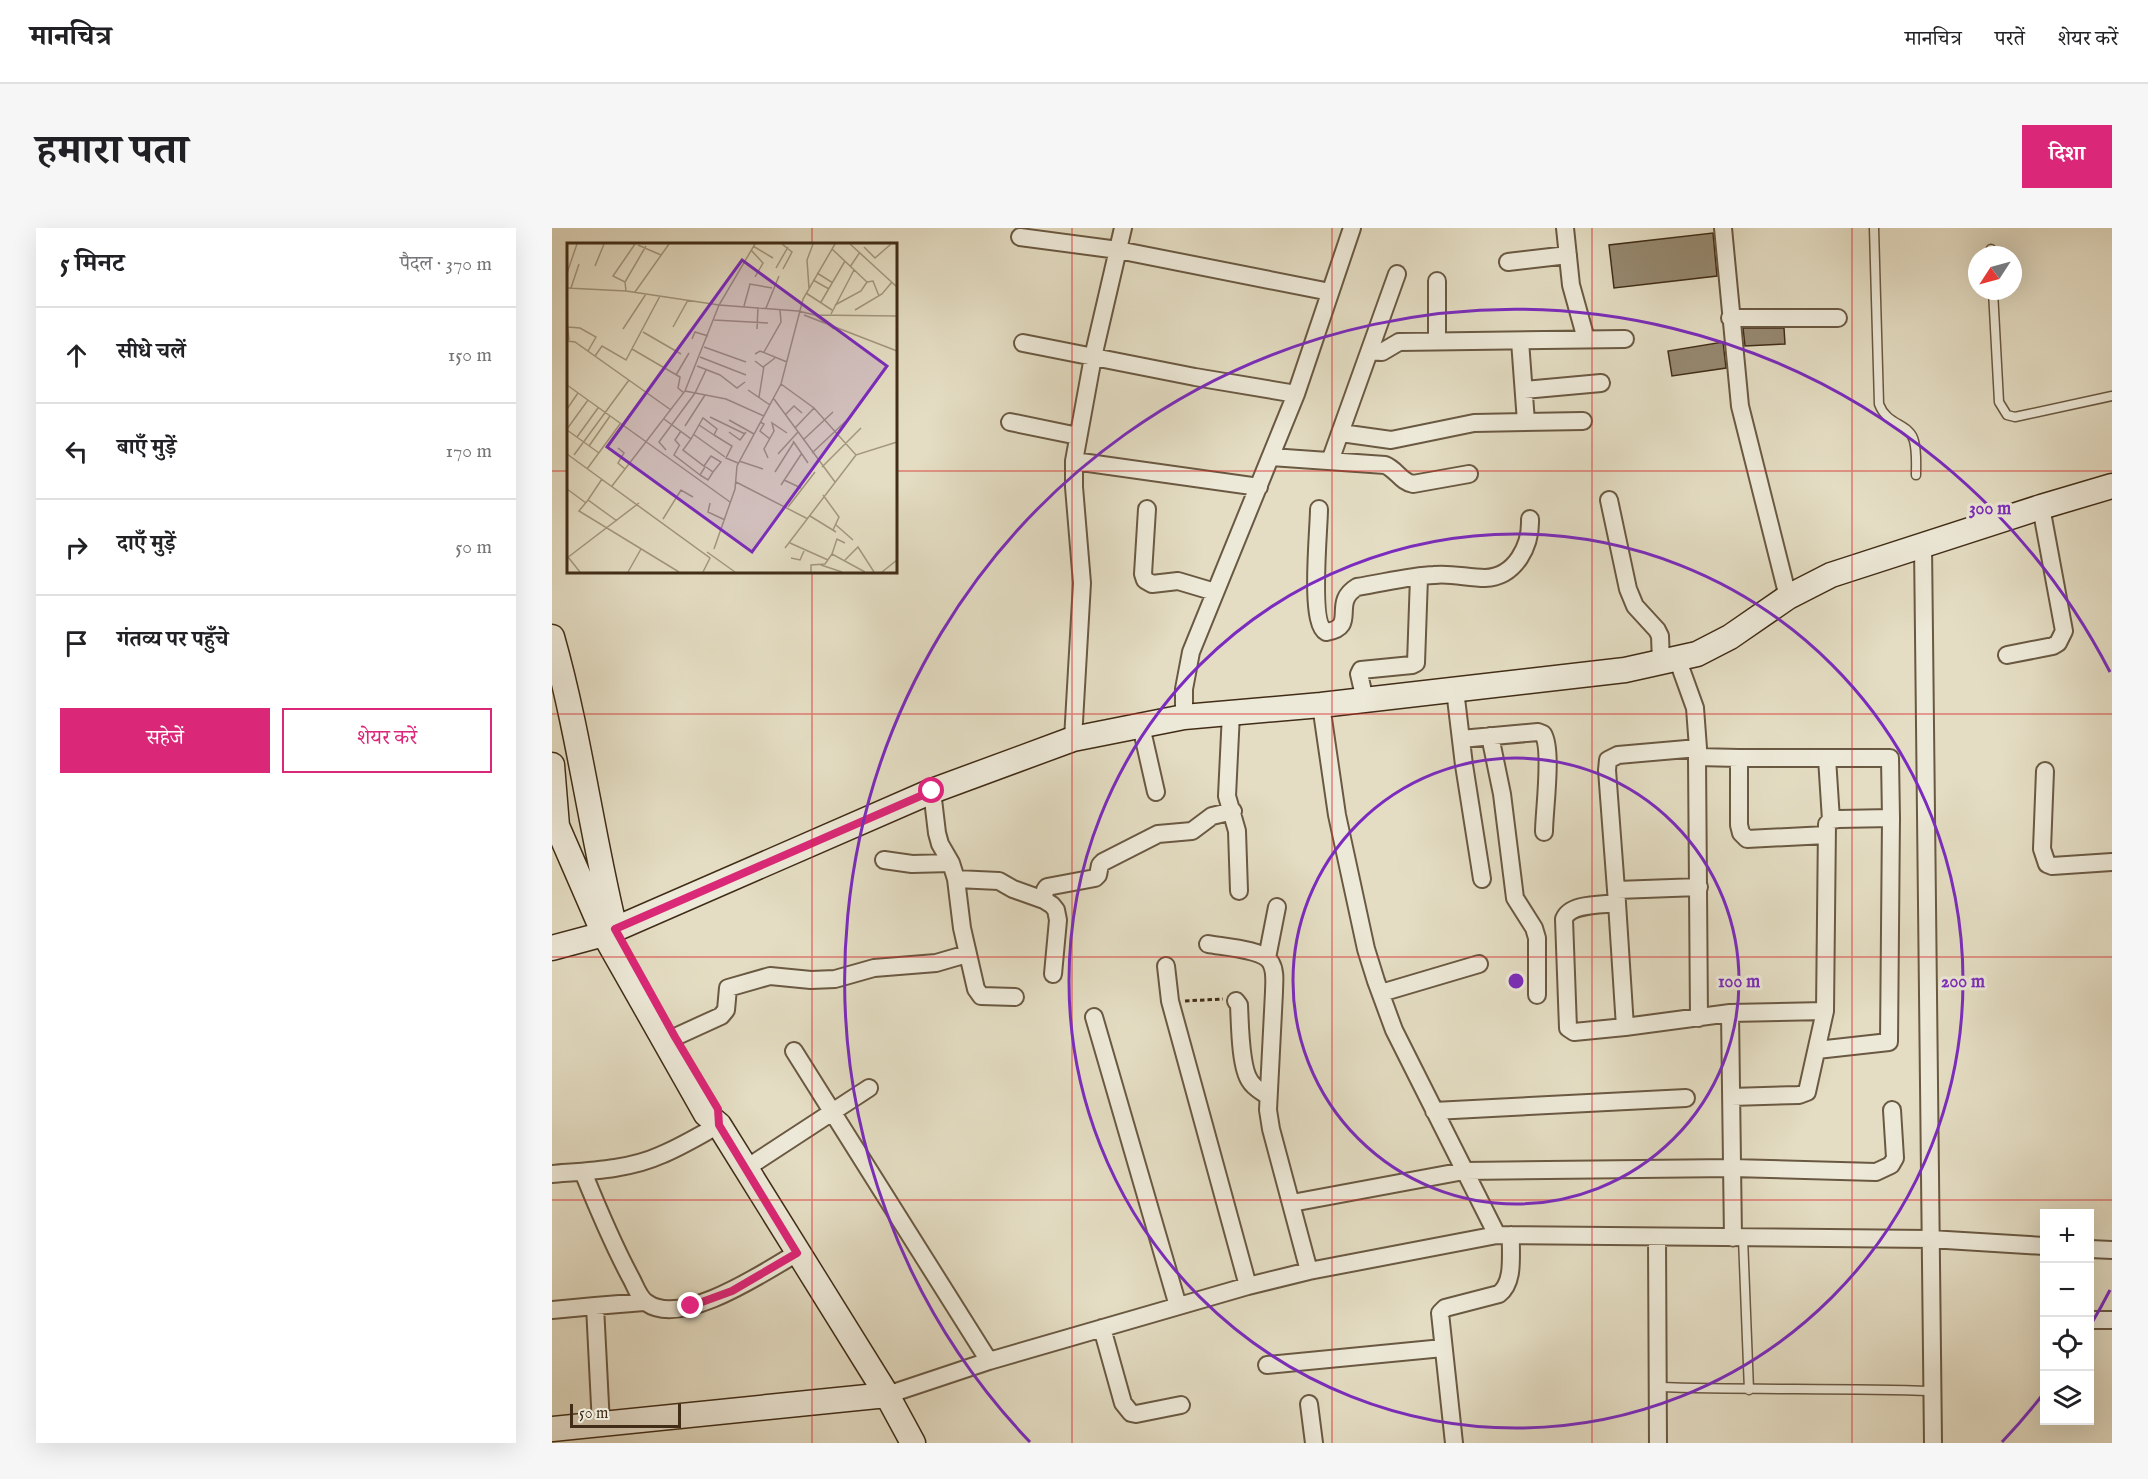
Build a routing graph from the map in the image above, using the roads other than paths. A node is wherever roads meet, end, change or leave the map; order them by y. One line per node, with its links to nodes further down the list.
1 (1123, 228): 8 (street)
2 (1352, 228): 13 (street)
3 (1565, 228): 9 (street)
4 (1723, 228): 5 (street); 15 (street)
5 (1737, 228)
6 (1874, 228): 37 (lane)
7 (1020, 237): 8 (street)
8 (1118, 250): 13 (street); 23 (street)
9 (1568, 255): 10 (street); 17 (street)
10 (1508, 262)
11 (1397, 274): 22 (street)
12 (1437, 281): 19 (street)
13 (1330, 292): 26 (street)
14 (1993, 300): 27 (lane)
15 (1730, 318): 16 (street); 48 (street)
16 (1838, 318)
17 (1586, 339): 18 (street); 20 (street)
18 (1624, 339)
19 (1437, 341): 20 (street); 22 (street)
20 (1520, 341): 25 (street)
21 (1023, 343): 23 (street)
22 (1370, 351): 31 (street)
23 (1093, 357): 26 (street); 32 (street)
24 (1601, 384): 25 (street)
25 (1524, 390): 30 (street)
26 (1296, 394): 33 (street)
27 (2112, 396)
28 (1583, 421): 30 (street)
29 (1010, 422): 32 (street)
30 (1526, 422): 31 (street)
31 (1341, 433): 35 (street)
32 (1078, 436): 34 (street)
33 (1271, 457): 35 (street); 39 (street)
34 (1074, 461): 39 (street); 61 (street)
35 (1330, 461): 36 (street)
36 (1469, 474)
37 (1917, 475)
38 (2112, 486): 41 (street)
39 (1259, 488): 47 (street)
40 (1609, 500): 51 (street)
41 (2041, 507): 45 (street); 50 (street)
42 (1148, 509): 47 (street)
43 (1319, 509): 46 (street)
44 (1530, 519): 46 (street)
45 (1923, 545): 48 (street); 124 (street)
46 (1419, 577): 54 (street)
47 (1215, 592): 58 (street)
48 (1788, 597): 51 (street)
49 (552, 637): 52 (street)
50 (2007, 655)
51 (1669, 660): 53 (street); 63 (street)
52 (562, 671): 56 (street); 68 (street)
53 (1455, 690): 54 (street); 62 (street)
54 (1365, 700): 55 (street)
55 (1321, 705): 57 (street); 95 (street)
56 (552, 713)
57 (1231, 713): 58 (street); 72 (street)
58 (1184, 717): 59 (street)
59 (1141, 726): 61 (street); 70 (street)
60 (1490, 736): 62 (street); 76 (street); 96 (street)
61 (1073, 739): 69 (street)
62 (1461, 739): 81 (street)
63 (1697, 753): 64 (street); 82 (street); 84 (street)
64 (1739, 758): 65 (street); 75 (street)
65 (1827, 758): 73 (street); 75 (street)
66 (552, 765): 71 (street)
67 (2045, 771): 78 (street)
68 (586, 789): 71 (street); 80 (street)
69 (932, 791): 79 (street); 87 (street)
70 (1156, 792)
71 (554, 794): 74 (street)
72 (1233, 811): 83 (street); 85 (street)
73 (1891, 818): 75 (street); 105 (street)
74 (555, 824): 80 (street)
75 (1829, 828): 99 (street)
76 (1544, 832)
77 (884, 860): 79 (street)
78 (2112, 862)
79 (953, 871): 85 (street); 90 (street)
80 (592, 879): 87 (street)
81 (1482, 879)
82 (1699, 887): 84 (street); 102 (street)
83 (1239, 891)
84 (1617, 896): 103 (street); 103 (street)
85 (1044, 900): 94 (street)
86 (1277, 907): 91 (street)
87 (610, 931): 89 (street); 104 (street); 114 (street)
88 (1208, 944): 91 (street)
89 (552, 948)
90 (967, 954): 97 (street); 104 (street)
91 (1267, 958): 108 (street)
92 (1479, 964): 95 (street)
93 (1166, 966): 130 (street)
94 (1053, 974)
95 (1381, 993): 112 (street)
96 (1537, 995)
97 (1015, 997)
98 (1236, 1001): 108 (street)
99 (1825, 1011): 100 (street); 105 (street)
100 (1730, 1013): 102 (street); 109 (street)
101 (1094, 1017): 133 (street)
102 (1699, 1018): 103 (street)
103 (1625, 1027)
104 (675, 1037): 114 (street)
105 (1817, 1050): 109 (street)
106 (794, 1051): 113 (street)
107 (869, 1088): 113 (street)
108 (1268, 1095): 120 (street)
109 (1731, 1097): 115 (street)
110 (1686, 1098): 112 (street)
111 (1892, 1110): 115 (street)
112 (1434, 1111): 117 (street)
113 (832, 1112): 116 (street); 139 (street)
114 (719, 1125): 116 (street); 118 (street)
115 (1732, 1168): 117 (street); 123 (street)
116 (745, 1169): 128 (street)
117 (1464, 1171): 120 (street); 121 (street)
118 (583, 1172): 119 (street); 131 (street)
119 (552, 1174)
120 (1292, 1203): 129 (street)
121 (1504, 1235): 122 (street); 129 (street); 138 (street)
122 (1657, 1237): 123 (street); 141 (street)
123 (1738, 1238): 124 (street); 142 (lane)
124 (1930, 1239): 125 (street); 143 (street)
125 (2040, 1246)
126 (2094, 1249): 127 (street)
127 (2112, 1250)
128 (797, 1253): 131 (street); 144 (street)
129 (1309, 1271): 130 (street)
130 (1248, 1286): 133 (street)
131 (644, 1302): 132 (street)
132 (595, 1306): 134 (street); 147 (street)
133 (1178, 1306): 137 (street)
134 (552, 1310)
135 (2094, 1320): 136 (street)
136 (2112, 1320)
137 (1102, 1328): 139 (street); 146 (street)
138 (1443, 1348): 140 (street); 151 (street)
139 (989, 1361): 144 (street)
140 (1267, 1365)
141 (1658, 1387): 142 (lane); 152 (street)
142 (1749, 1390): 143 (lane)
143 (1932, 1390): 153 (street)
144 (887, 1395): 147 (street); 149 (street)
145 (1309, 1404): 150 (street)
146 (1181, 1405)
147 (601, 1425): 148 (street)
148 (552, 1430)
149 (913, 1443)
150 (1314, 1443)
151 (1454, 1443)
152 (1658, 1443)
153 (1933, 1443)

